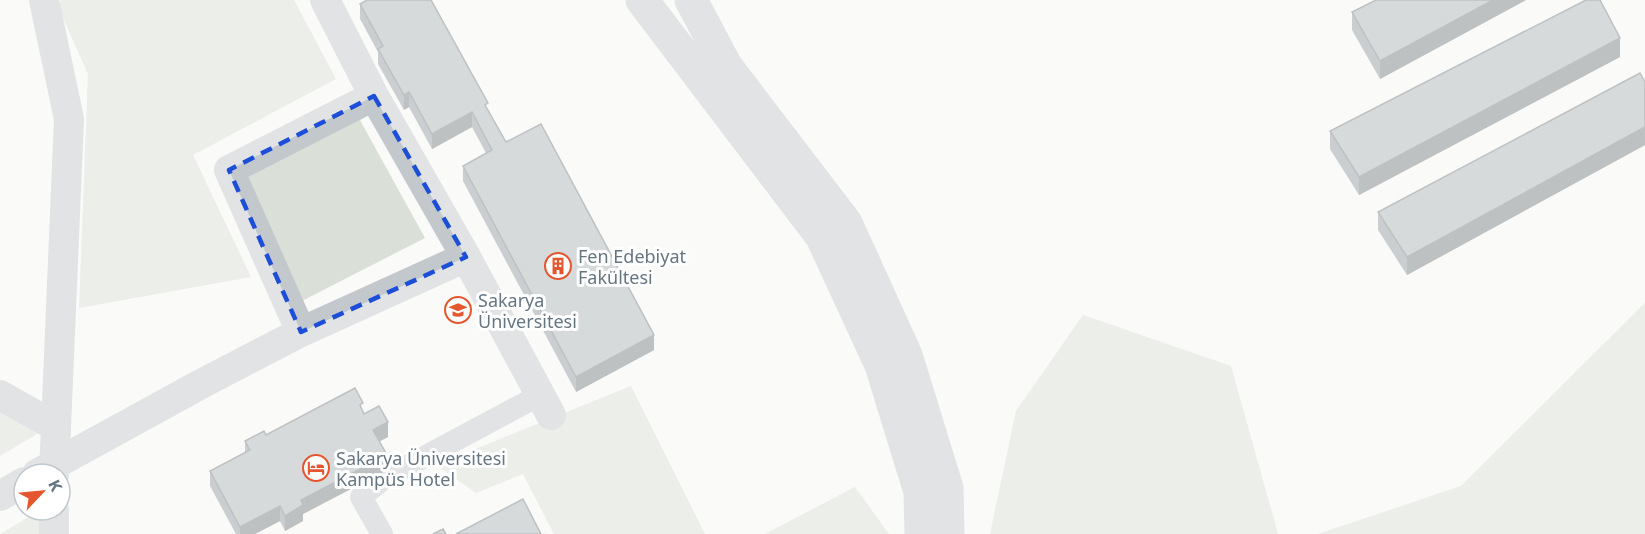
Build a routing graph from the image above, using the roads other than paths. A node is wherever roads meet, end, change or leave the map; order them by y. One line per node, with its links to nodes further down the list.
1 (44, 0): 10 (street)
2 (325, 0): 5 (street)
3 (642, 0): 14 (street)
4 (691, 0): 15 (street)
5 (374, 96): 6 (street); 7 (street)
6 (465, 257): 7 (street); 9 (street)
7 (301, 333): 12 (street)
8 (0, 395): 10 (street)
9 (546, 405): 13 (street)
10 (55, 426): 11 (street)
11 (49, 462)
12 (64, 462)
13 (382, 534)
14 (921, 534)
15 (948, 534)

